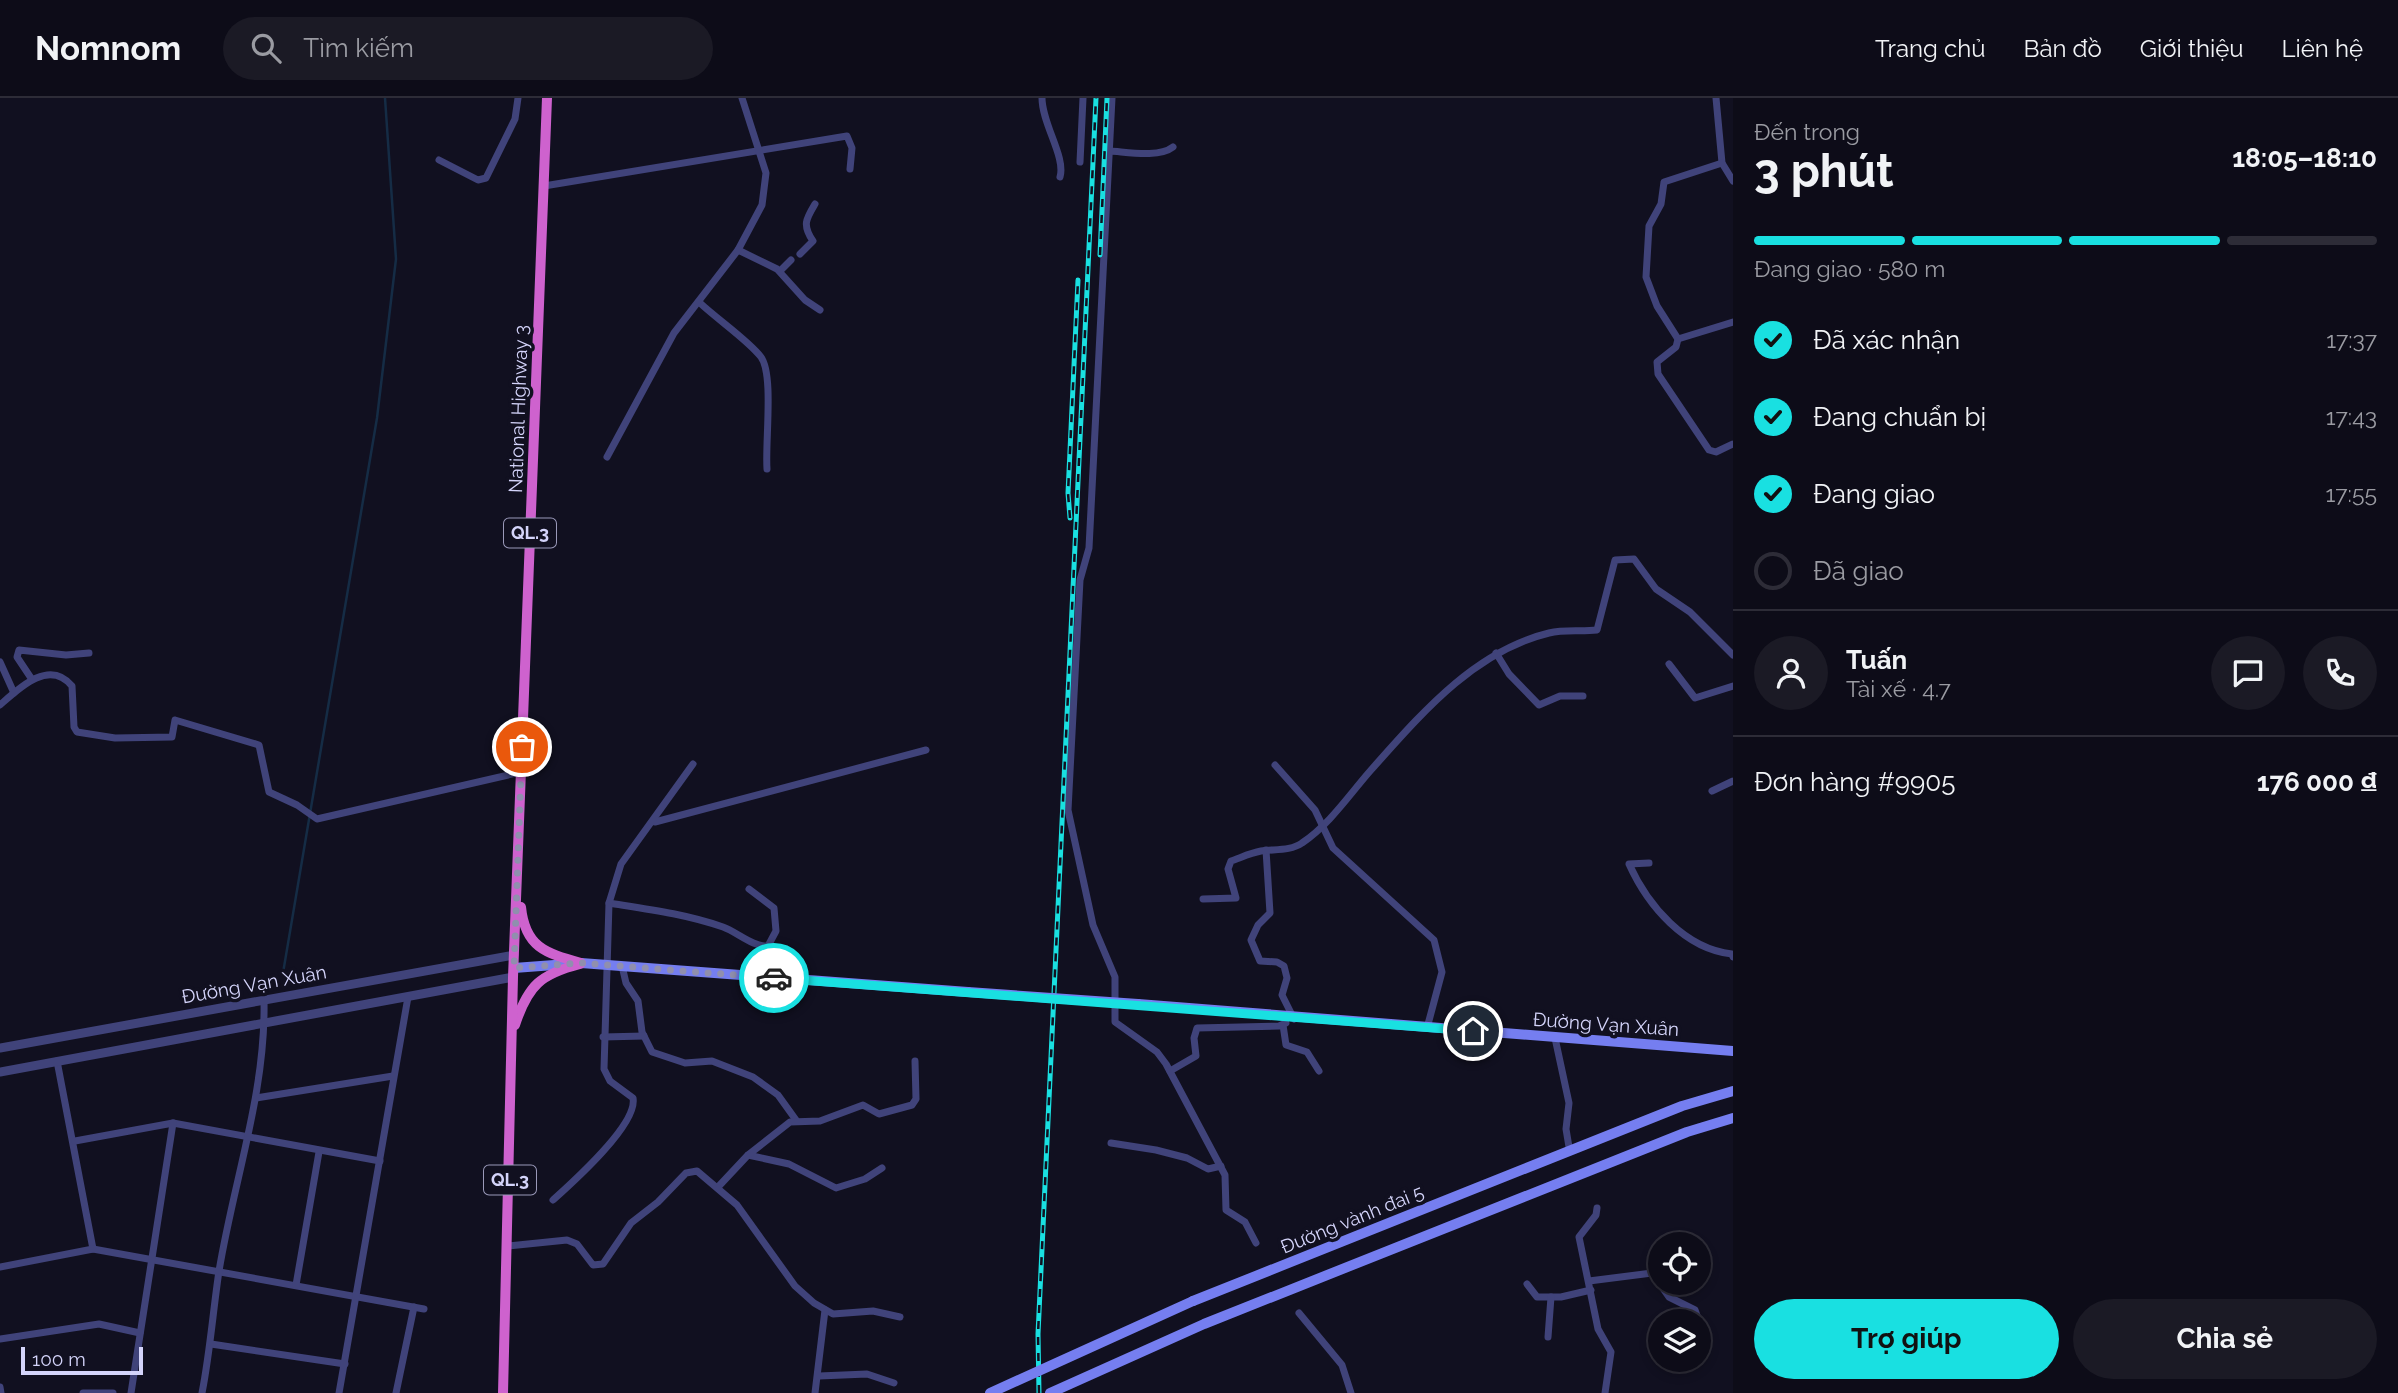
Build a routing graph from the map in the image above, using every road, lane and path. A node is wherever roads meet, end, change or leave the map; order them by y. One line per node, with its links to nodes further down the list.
1 (518, 98): 11 (street)
2 (547, 98): 17 (highway, National Highway 3 / QL.3)
3 (742, 98): 9 (street)
4 (1042, 98): 15 (street)
5 (1083, 98): 12 (street)
6 (1112, 98): 10 (street)
7 (1716, 98): 13 (street)
8 (1173, 147): 10 (street)
9 (761, 151): 14 (street); 17 (street); 19 (street)
10 (1110, 151): 73 (street)
11 (439, 160)
12 (1080, 162)
13 (1722, 163): 16 (street); 26 (street)
14 (850, 169)
15 (1060, 177)
16 (1733, 181)
17 (544, 186): 43 (highway, National Highway 3 / QL.3)
18 (815, 204): 20 (street)
19 (738, 250): 22 (street); 23 (street)
20 (800, 254)
21 (792, 260): 22 (street)
22 (780, 271): 24 (street)
23 (700, 303): 28 (street); 29 (street)
24 (820, 310)
25 (1733, 322): 26 (street)
26 (1678, 339): 27 (street)
27 (1733, 444)
28 (607, 457)
29 (767, 469)
30 (89, 653): 35 (street)
31 (1496, 653): 32 (street); 38 (street); 47 (street)
32 (1733, 654)
33 (0, 662): 37 (street)
34 (1669, 664): 36 (street)
35 (31, 678): 37 (street); 43 (street)
36 (1733, 686)
37 (15, 692): 39 (street)
38 (1583, 696)
39 (0, 705)
40 (926, 750): 46 (street)
41 (693, 764): 46 (street)
42 (1275, 765): 47 (street)
43 (521, 772): 50 (highway, National Highway 3 / QL.3)
44 (1733, 781): 45 (street)
45 (1712, 791)
46 (654, 822): 53 (street)
47 (1322, 825): 48 (street); 64 (street)
48 (1266, 850): 52 (street); 62 (street)
49 (1649, 863): 55 (street)
50 (518, 881): 54 (highway, National Highway 3 / QL.3); 56 (highway)
51 (749, 889): 53 (street)
52 (1203, 899)
53 (609, 903): 57 (street)
54 (514, 955): 59 (highway, National Highway 3 / QL.3); 61 (street, Đường Vạn Xuân)
55 (1733, 957)
56 (581, 963): 57 (main road, Đường Vạn Xuân); 59 (main road, Đường Vạn Xuân); 65 (highway)
57 (605, 965): 58 (main road, Đường Vạn Xuân); 67 (street)
58 (622, 966): 62 (main road, Đường Vạn Xuân, bridge); 66 (street)
59 (513, 972): 60 (street, Đường Vạn Xuân); 65 (highway, National Highway 3 / QL.3)
60 (408, 996): 63 (street, Đường Vạn Xuân); 76 (street)
61 (264, 1000): 63 (street); 69 (street, Đường Vạn Xuân)
62 (1287, 1021): 64 (main road, Đường Vạn Xuân); 73 (street); 74 (street)
63 (264, 1023): 71 (street, Đường Vạn Xuân); 78 (street)
64 (1427, 1028): 68 (main road, Đường Vạn Xuân)
65 (512, 1034): 95 (highway, National Highway 3 / QL.3)
66 (644, 1035): 67 (street); 80 (street)
67 (603, 1037): 92 (street)
68 (1555, 1038): 70 (main road, Đường Vạn Xuân); 85 (street)
69 (0, 1048)
70 (1733, 1051)
71 (57, 1061): 75 (street, Đường Vạn Xuân); 83 (street)
72 (915, 1061): 80 (street)
73 (1170, 1071): 89 (street)
74 (1319, 1071)
75 (0, 1072)
76 (393, 1076): 78 (street); 88 (street)
77 (1733, 1091): 128 (main road, Đường vành đai 5, bridge)
78 (256, 1098): 82 (street)
79 (1733, 1118): 129 (main road)
80 (796, 1120): 87 (street)
81 (173, 1123): 82 (street); 83 (street); 97 (street)
82 (246, 1139): 86 (street); 99 (street)
83 (75, 1141): 96 (street)
84 (1111, 1143): 89 (street)
85 (1569, 1147)
86 (319, 1152): 88 (street); 101 (street)
87 (748, 1155): 90 (street); 91 (street)
88 (380, 1161): 103 (street)
89 (1221, 1166): 94 (street)
90 (882, 1168)
91 (718, 1186): 95 (street); 108 (street)
92 (553, 1200)
93 (1597, 1208): 102 (street)
94 (1256, 1242)
95 (508, 1246): 126 (highway, National Highway 3 / QL.3)
96 (93, 1249): 97 (street); 98 (street)
97 (153, 1261): 99 (street); 111 (street)
98 (0, 1267)
99 (219, 1271): 101 (street); 114 (street)
100 (1527, 1284): 104 (street)
101 (296, 1285): 103 (street)
102 (1590, 1285): 104 (street); 107 (street); 131 (street)
103 (355, 1296): 105 (street); 115 (street)
104 (1551, 1297): 112 (street)
105 (414, 1307): 106 (street); 125 (street)
106 (424, 1309)
107 (1693, 1309)
108 (825, 1310): 110 (street); 116 (street)
109 (1299, 1313): 130 (street)
110 (900, 1317)
111 (140, 1333): 113 (street); 122 (street)
112 (1548, 1337)
113 (0, 1339)
114 (211, 1343): 115 (street); 123 (street)
115 (345, 1364): 124 (street)
116 (819, 1376): 117 (street); 127 (street)
117 (894, 1383)
118 (0, 1387): 119 (street)
119 (1, 1393)
120 (83, 1393): 121 (street)
121 (113, 1393)
122 (131, 1393)
123 (202, 1393)
124 (339, 1393)
125 (396, 1393)
126 (503, 1393)
127 (816, 1393)
128 (990, 1393)
129 (1050, 1393)
130 (1351, 1393)
131 (1605, 1393)

